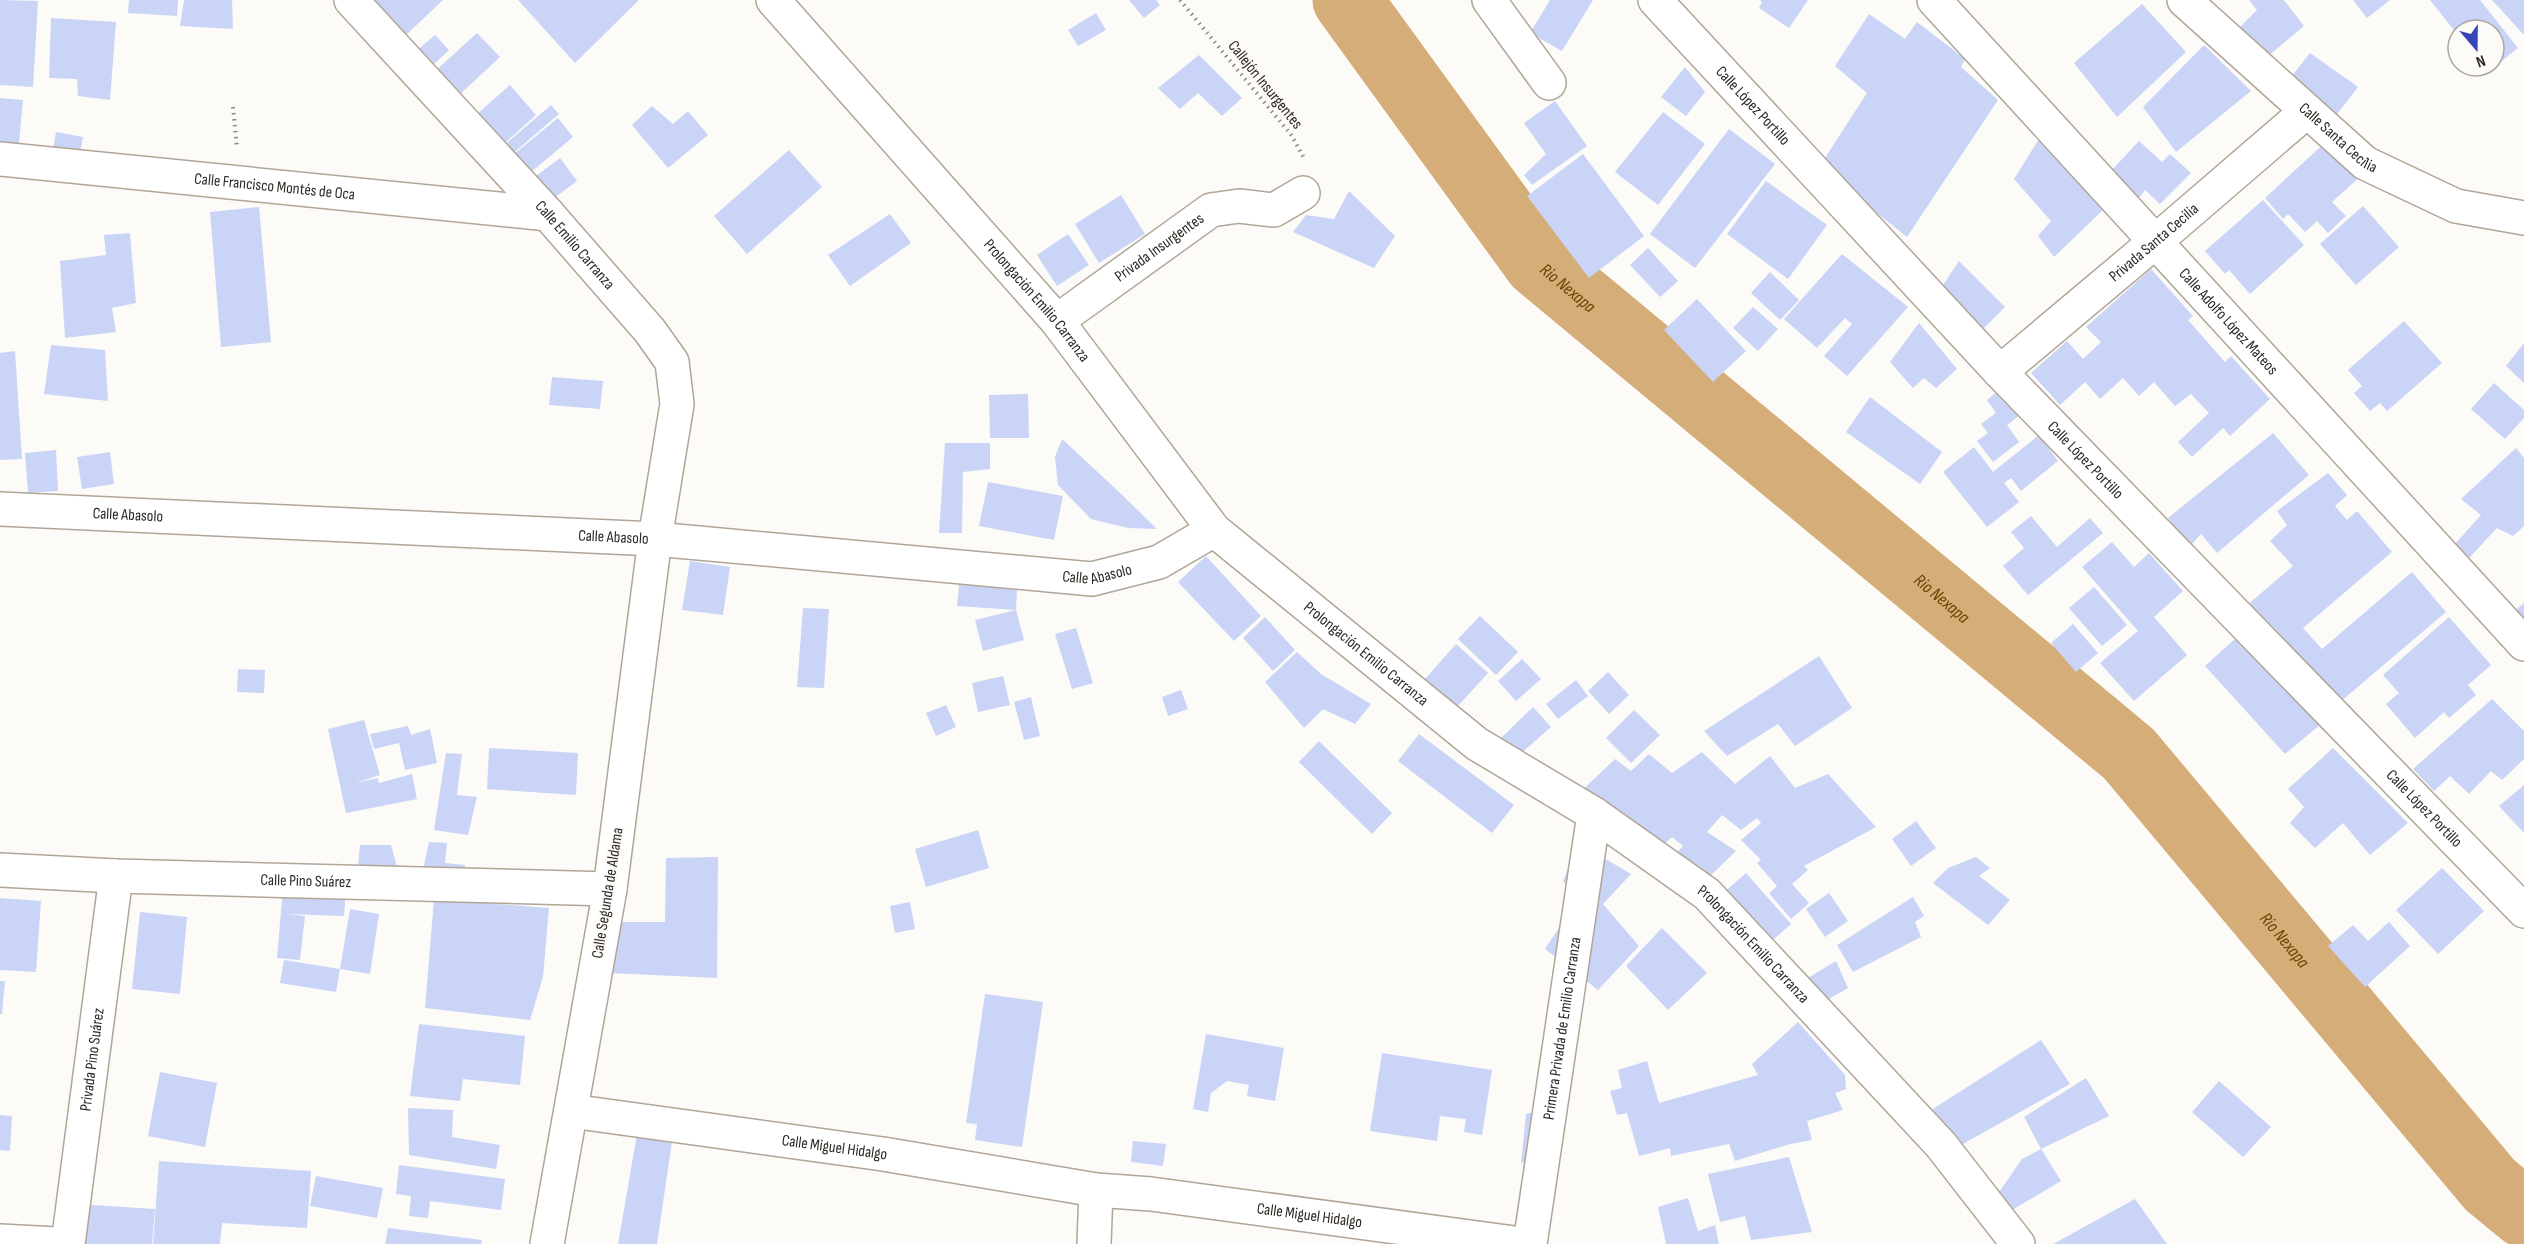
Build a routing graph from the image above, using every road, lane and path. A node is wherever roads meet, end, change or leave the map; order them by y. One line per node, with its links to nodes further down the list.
1 (351, 0): 12 (street, Calle Emilio Carranza)
2 (773, 0): 15 (street, Prolongación Emilio Carranza)
3 (1180, 0): 11 (path, Callejón Insurgentes)
4 (1655, 0): 16 (street, Calle López Portillo)
5 (1934, 0): 14 (street, Calle Adolfo López Mateos)
6 (2184, 0): 9 (street, Calle Santa Cecilia)
7 (1490, 1): 8 (street)
8 (1549, 83)
9 (2307, 111): 13 (street, Calle Santa Cecilia); 14 (street, Privada Santa Cecilia)
10 (0, 159): 12 (street, Calle Francisco Montés de Oca)
11 (1303, 193): 15 (street, Privada Insurgentes)
12 (548, 214): 19 (street, Calle Emilio Carranza)
13 (2524, 218)
14 (2156, 241): 16 (street, Privada Santa Cecilia); 20 (street, Calle Adolfo López Mateos)
15 (1057, 321): 18 (street, Prolongación Emilio Carranza)
16 (2000, 372): 25 (street, Calle López Portillo)
17 (0, 509): 19 (street, Calle Abasolo)
18 (1214, 530): 19 (street, Calle Abasolo); 21 (street, Prolongación Emilio Carranza)
19 (655, 539): 24 (street, Calle Segunda de Aldama)
20 (2524, 644)
21 (1594, 814): 34 (street, Primera Privada de Emilio Carranza); 35 (street, Prolongación Emilio Carranza)
22 (0, 870): 23 (street, Calle Pino Suárez)
23 (116, 876): 24 (street, Calle Pino Suárez); 30 (street, Privada Pino Suárez)
24 (610, 889): 26 (street, Calle Segunda de Aldama)
25 (2524, 911)
26 (570, 1111): 27 (street, Calle Miguel Hidalgo); 31 (street, Calle Segunda de Aldama)
27 (1096, 1190): 32 (street); 33 (street, Calle Miguel Hidalgo)
28 (0, 1241): 29 (street)
29 (57, 1244)
30 (68, 1244)
31 (547, 1244)
32 (1094, 1244)
33 (1522, 1244)
34 (1530, 1244)
35 (2018, 1244)

